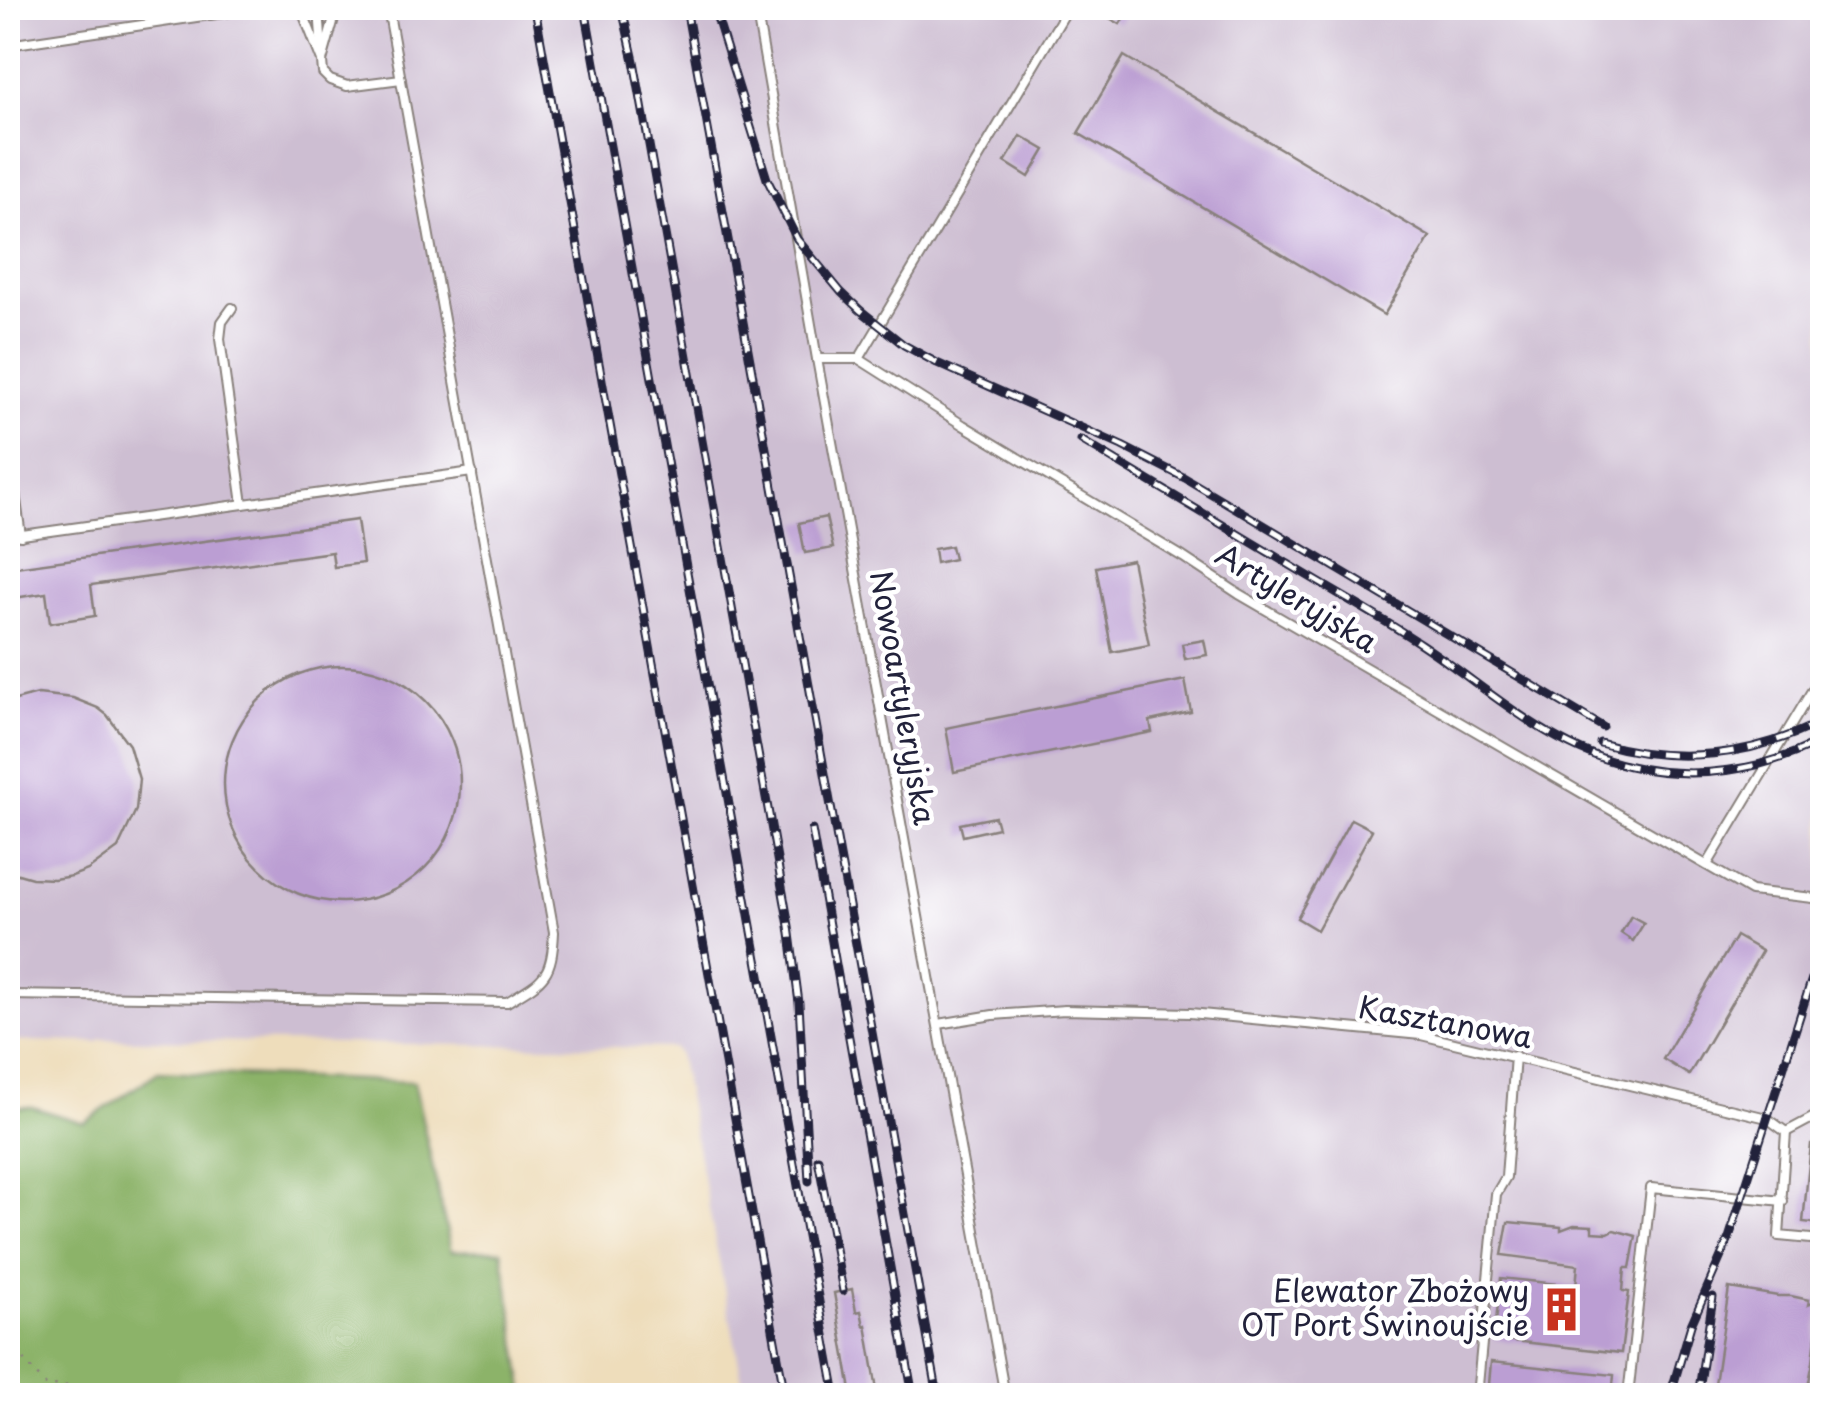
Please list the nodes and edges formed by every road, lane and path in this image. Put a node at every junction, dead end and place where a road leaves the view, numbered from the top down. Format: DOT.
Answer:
graph roads {
  1 [pos="257,8"];
  2 [pos="301,8"];
  3 [pos="319,8"];
  4 [pos="338,8"];
  5 [pos="388,8"];
  6 [pos="756,8"];
  7 [pos="1068,8"];
  8 [pos="8,45"];
  9 [pos="322,61"];
  10 [pos="401,79"];
  11 [pos="232,308"];
  12 [pos="817,359"];
  13 [pos="859,359"];
  14 [pos="8,442"];
  15 [pos="472,472"];
  16 [pos="243,504"];
  17 [pos="21,536"];
  18 [pos="8,538"];
  19 [pos="1822,674"];
  20 [pos="1707,865"];
  21 [pos="1822,899"];
  22 [pos="8,995"];
  23 [pos="939,1024"];
  24 [pos="1515,1056"];
  25 [pos="1822,1106"];
  26 [pos="1786,1132"];
  27 [pos="1783,1200"];
  28 [pos="1822,1240"];
  29 [pos="8,1310"];
  30 [pos="1822,1359"];
  31 [pos="292,1395"];
  32 [pos="1005,1396"];
  33 [pos="1476,1396"];
  34 [pos="1628,1396"];
  35 [pos="1817,1396"];
  1 -- 8 [label="lane"];
  2 -- 9 [label="lane"];
  3 -- 9 [label="lane"];
  4 -- 9 [label="lane"];
  5 -- 10 [label="lane"];
  6 -- 12 [label="lane, Nowoartyleryjska"];
  7 -- 13 [label="lane"];
  9 -- 10 [label="lane"];
  10 -- 15 [label="lane"];
  11 -- 16 [label="lane"];
  12 -- 13 [label="lane"];
  12 -- 23 [label="lane, Nowoartyleryjska"];
  13 -- 20 [label="lane, Artyleryjska"];
  14 -- 17 [label="lane"];
  15 -- 16 [label="lane"];
  15 -- 22 [label="lane"];
  16 -- 17 [label="lane"];
  17 -- 18 [label="lane"];
  19 -- 20 [label="lane"];
  20 -- 21 [label="lane, Artyleryjska"];
  23 -- 24 [label="lane, Kasztanowa"];
  23 -- 32 [label="lane, Nowoartyleryjska"];
  24 -- 26 [label="lane, Kasztanowa"];
  24 -- 33 [label="lane"];
  25 -- 26 [label="lane"];
  26 -- 27 [label="lane"];
  27 -- 28 [label="lane"];
  27 -- 34 [label="lane"];
  29 -- 31 [label="path"];
  30 -- 35 [label="lane"];
}
